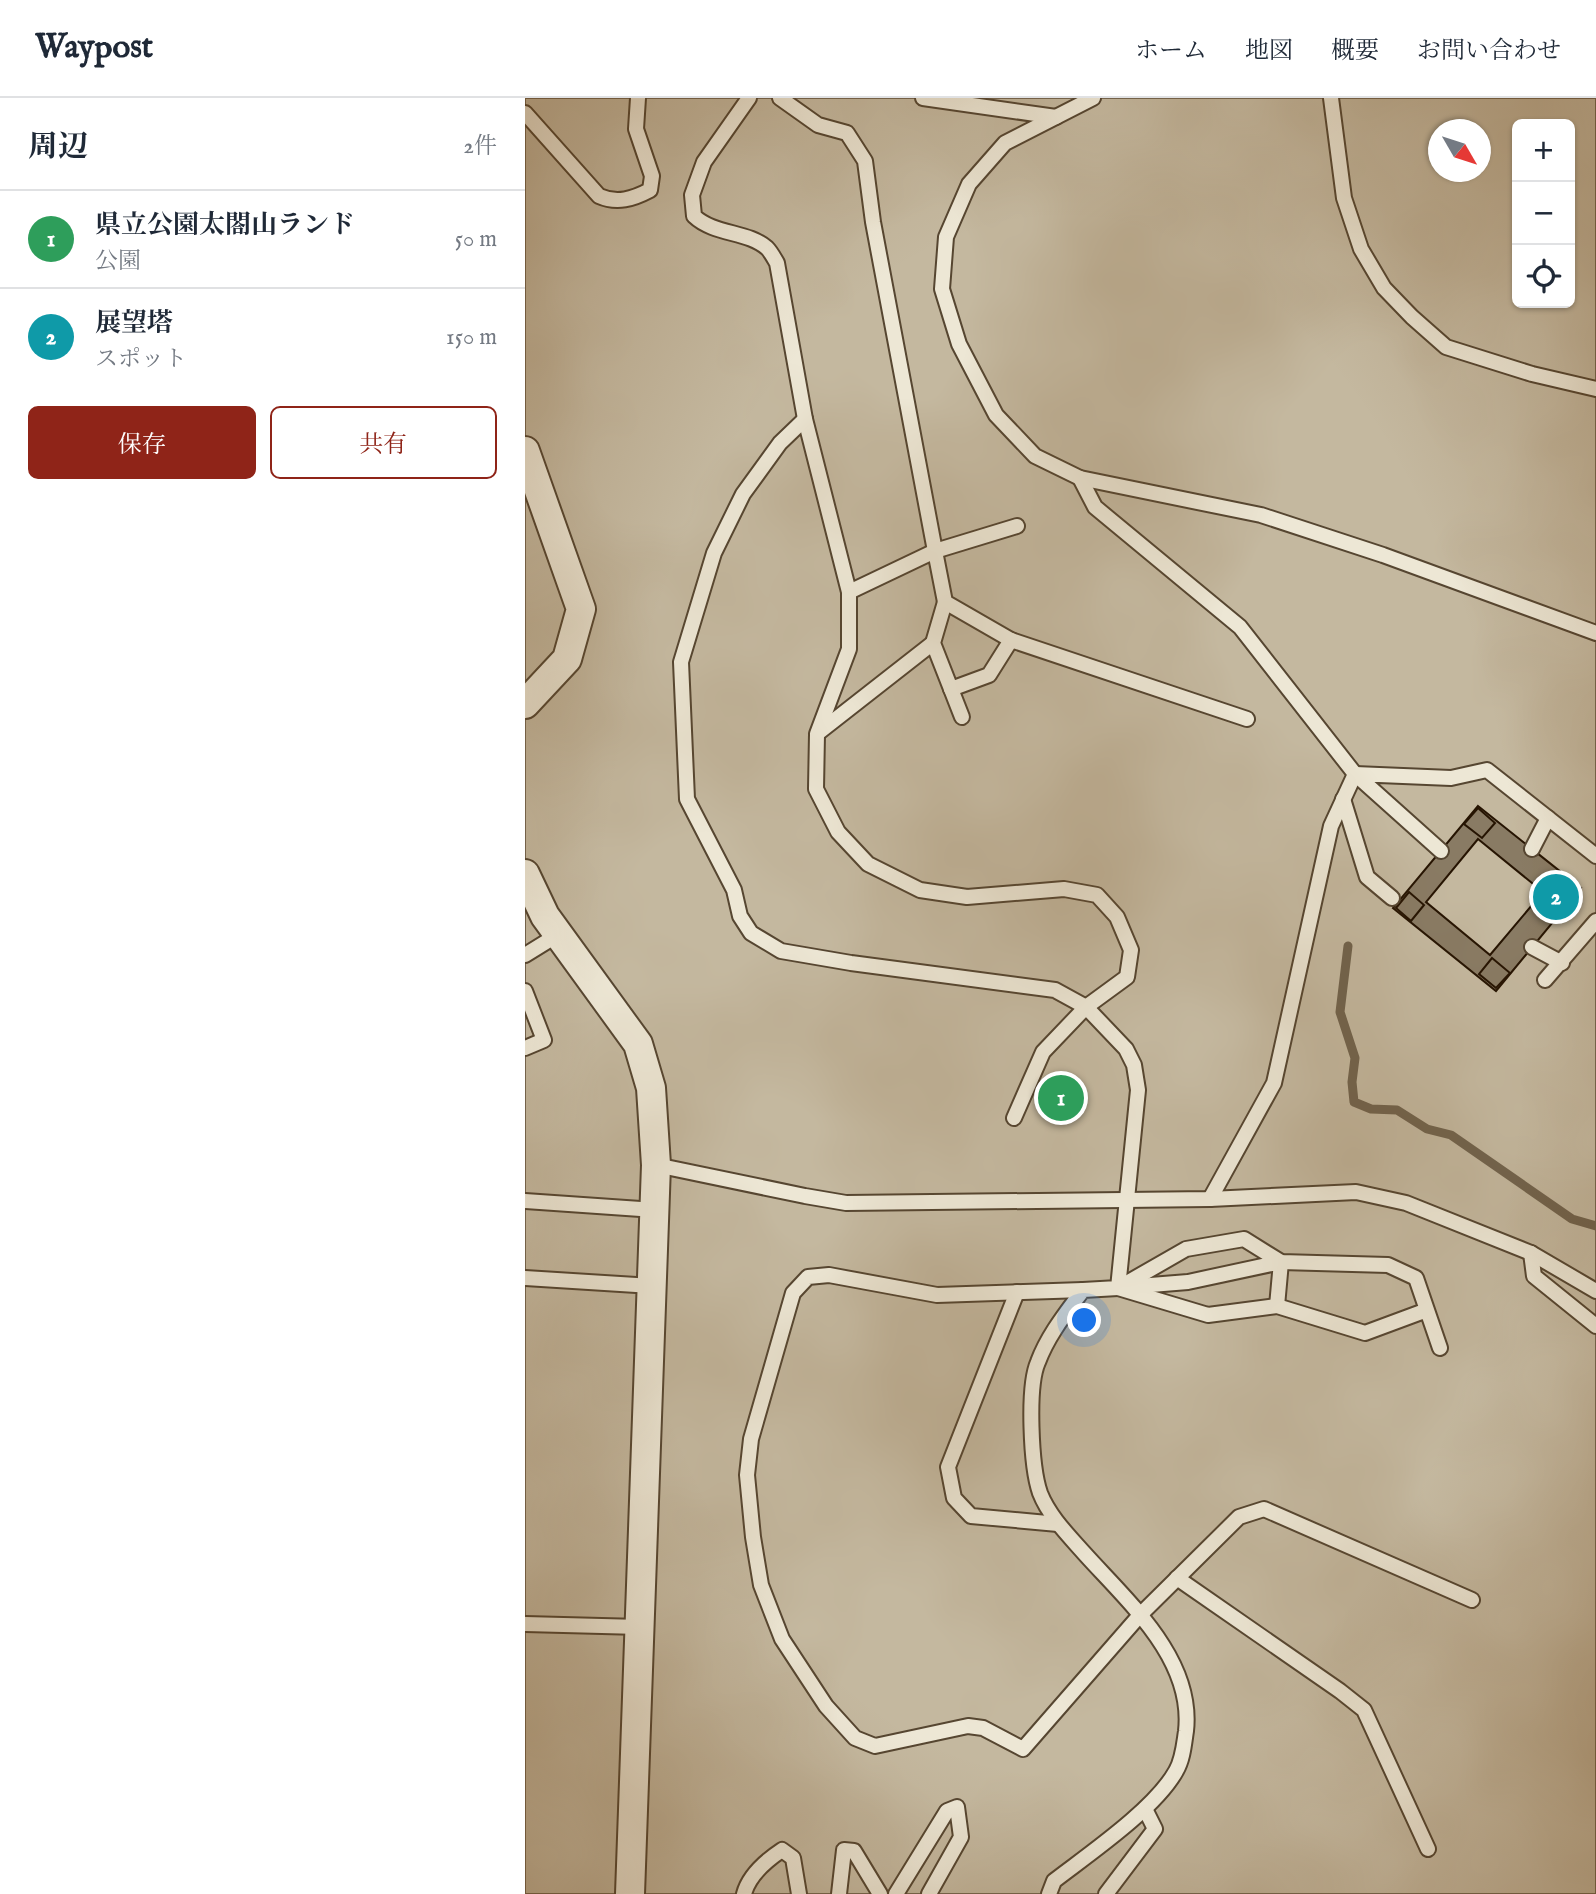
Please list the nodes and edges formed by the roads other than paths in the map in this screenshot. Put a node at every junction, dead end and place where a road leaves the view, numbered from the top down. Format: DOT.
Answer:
graph roads {
  1 [pos="638,98"];
  2 [pos="749,98"];
  3 [pos="780,98"];
  4 [pos="923,98"];
  5 [pos="1093,98"];
  6 [pos="1331,98"];
  7 [pos="525,113"];
  8 [pos="1056,117"];
  9 [pos="1596,389"];
  10 [pos="806,419"];
  11 [pos="525,452"];
  12 [pos="1080,478"];
  13 [pos="1017,526"];
  14 [pos="936,551"];
  15 [pos="849,592"];
  16 [pos="945,603"];
  17 [pos="1596,633"];
  18 [pos="1011,640"];
  19 [pos="933,643"];
  20 [pos="951,690"];
  21 [pos="525,704"];
  22 [pos="962,717"];
  23 [pos="1247,719"];
  24 [pos="817,734"];
  25 [pos="1355,774"];
  26 [pos="1343,799"];
  27 [pos="1548,818"];
  28 [pos="1532,849"];
  29 [pos="1441,851"];
  30 [pos="1596,856"];
  31 [pos="525,874"];
  32 [pos="1392,898"];
  33 [pos="1596,921"];
  34 [pos="559,934"];
  35 [pos="1532,947"];
  36 [pos="525,955"];
  37 [pos="1562,963"];
  38 [pos="1545,980"];
  39 [pos="525,991"];
  40 [pos="1086,1007"];
  41 [pos="525,1048"];
  42 [pos="1014,1118"];
  43 [pos="656,1166"];
  44 [pos="1127,1199"];
  45 [pos="1210,1199"];
  46 [pos="525,1201"];
  47 [pos="655,1210"];
  48 [pos="1531,1253"];
  49 [pos="1281,1262"];
  50 [pos="525,1278"];
  51 [pos="652,1286"];
  52 [pos="1118,1288"];
  53 [pos="1083,1290"];
  54 [pos="1596,1291"];
  55 [pos="1017,1292"];
  56 [pos="1277,1306"];
  57 [pos="1427,1310"];
  58 [pos="1596,1326"];
  59 [pos="1440,1348"];
  60 [pos="1058,1524"];
  61 [pos="1177,1578"];
  62 [pos="1472,1600"];
  63 [pos="1140,1615"];
  64 [pos="525,1624"];
  65 [pos="640,1628"];
  66 [pos="1145,1809"];
  67 [pos="1428,1849"];
  68 [pos="630,1894"];
  69 [pos="744,1894"];
  70 [pos="799,1894"];
  71 [pos="839,1894"];
  72 [pos="880,1894"];
  73 [pos="897,1894"];
  74 [pos="929,1894"];
  75 [pos="1049,1894"];
  76 [pos="1106,1894"];
  1 -- 7 [label="lane"];
  2 -- 10 [label="lane"];
  3 -- 14 [label="lane"];
  4 -- 8 [label="lane"];
  5 -- 8 [label="lane"];
  6 -- 9 [label="lane"];
  8 -- 12 [label="lane"];
  10 -- 15 [label="lane"];
  10 -- 40 [label="lane"];
  11 -- 21 [label="street"];
  12 -- 17 [label="lane"];
  12 -- 25 [label="lane"];
  13 -- 14 [label="lane"];
  14 -- 15 [label="lane"];
  14 -- 16 [label="lane"];
  15 -- 24 [label="lane"];
  16 -- 18 [label="lane"];
  16 -- 19 [label="lane"];
  18 -- 20 [label="lane"];
  18 -- 23 [label="lane"];
  19 -- 20 [label="lane"];
  19 -- 24 [label="lane"];
  20 -- 22 [label="lane"];
  24 -- 40 [label="lane"];
  25 -- 26 [label="lane"];
  25 -- 27 [label="lane"];
  25 -- 29 [label="lane"];
  26 -- 32 [label="lane"];
  26 -- 45 [label="lane"];
  27 -- 28 [label="lane"];
  27 -- 30 [label="lane"];
  31 -- 34 [label="street"];
  33 -- 37 [label="lane"];
  34 -- 36 [label="lane"];
  34 -- 43 [label="street"];
  35 -- 37 [label="lane"];
  37 -- 38 [label="lane"];
  39 -- 41 [label="lane"];
  40 -- 42 [label="lane"];
  40 -- 44 [label="lane"];
  43 -- 44 [label="lane"];
  43 -- 47 [label="street"];
  44 -- 45 [label="lane"];
  44 -- 52 [label="lane"];
  45 -- 48 [label="lane"];
  46 -- 47 [label="lane"];
  47 -- 51 [label="street"];
  48 -- 54 [label="lane"];
  48 -- 58 [label="lane"];
  49 -- 52 [label="lane"];
  49 -- 52 [label="lane"];
  49 -- 56 [label="lane"];
  49 -- 57 [label="lane"];
  50 -- 51 [label="lane"];
  51 -- 65 [label="street"];
  52 -- 53 [label="lane"];
  52 -- 56 [label="lane"];
  53 -- 55 [label="lane"];
  53 -- 60 [label="lane"];
  55 -- 60 [label="lane"];
  55 -- 63 [label="lane"];
  56 -- 57 [label="lane"];
  57 -- 59 [label="lane"];
  60 -- 63 [label="lane"];
  61 -- 62 [label="lane"];
  61 -- 63 [label="lane"];
  61 -- 67 [label="lane"];
  63 -- 66 [label="lane"];
  64 -- 65 [label="lane"];
  65 -- 68 [label="street"];
  66 -- 75 [label="lane"];
  66 -- 76 [label="lane"];
  69 -- 70 [label="lane"];
  71 -- 72 [label="lane"];
  73 -- 74 [label="lane"];
}
